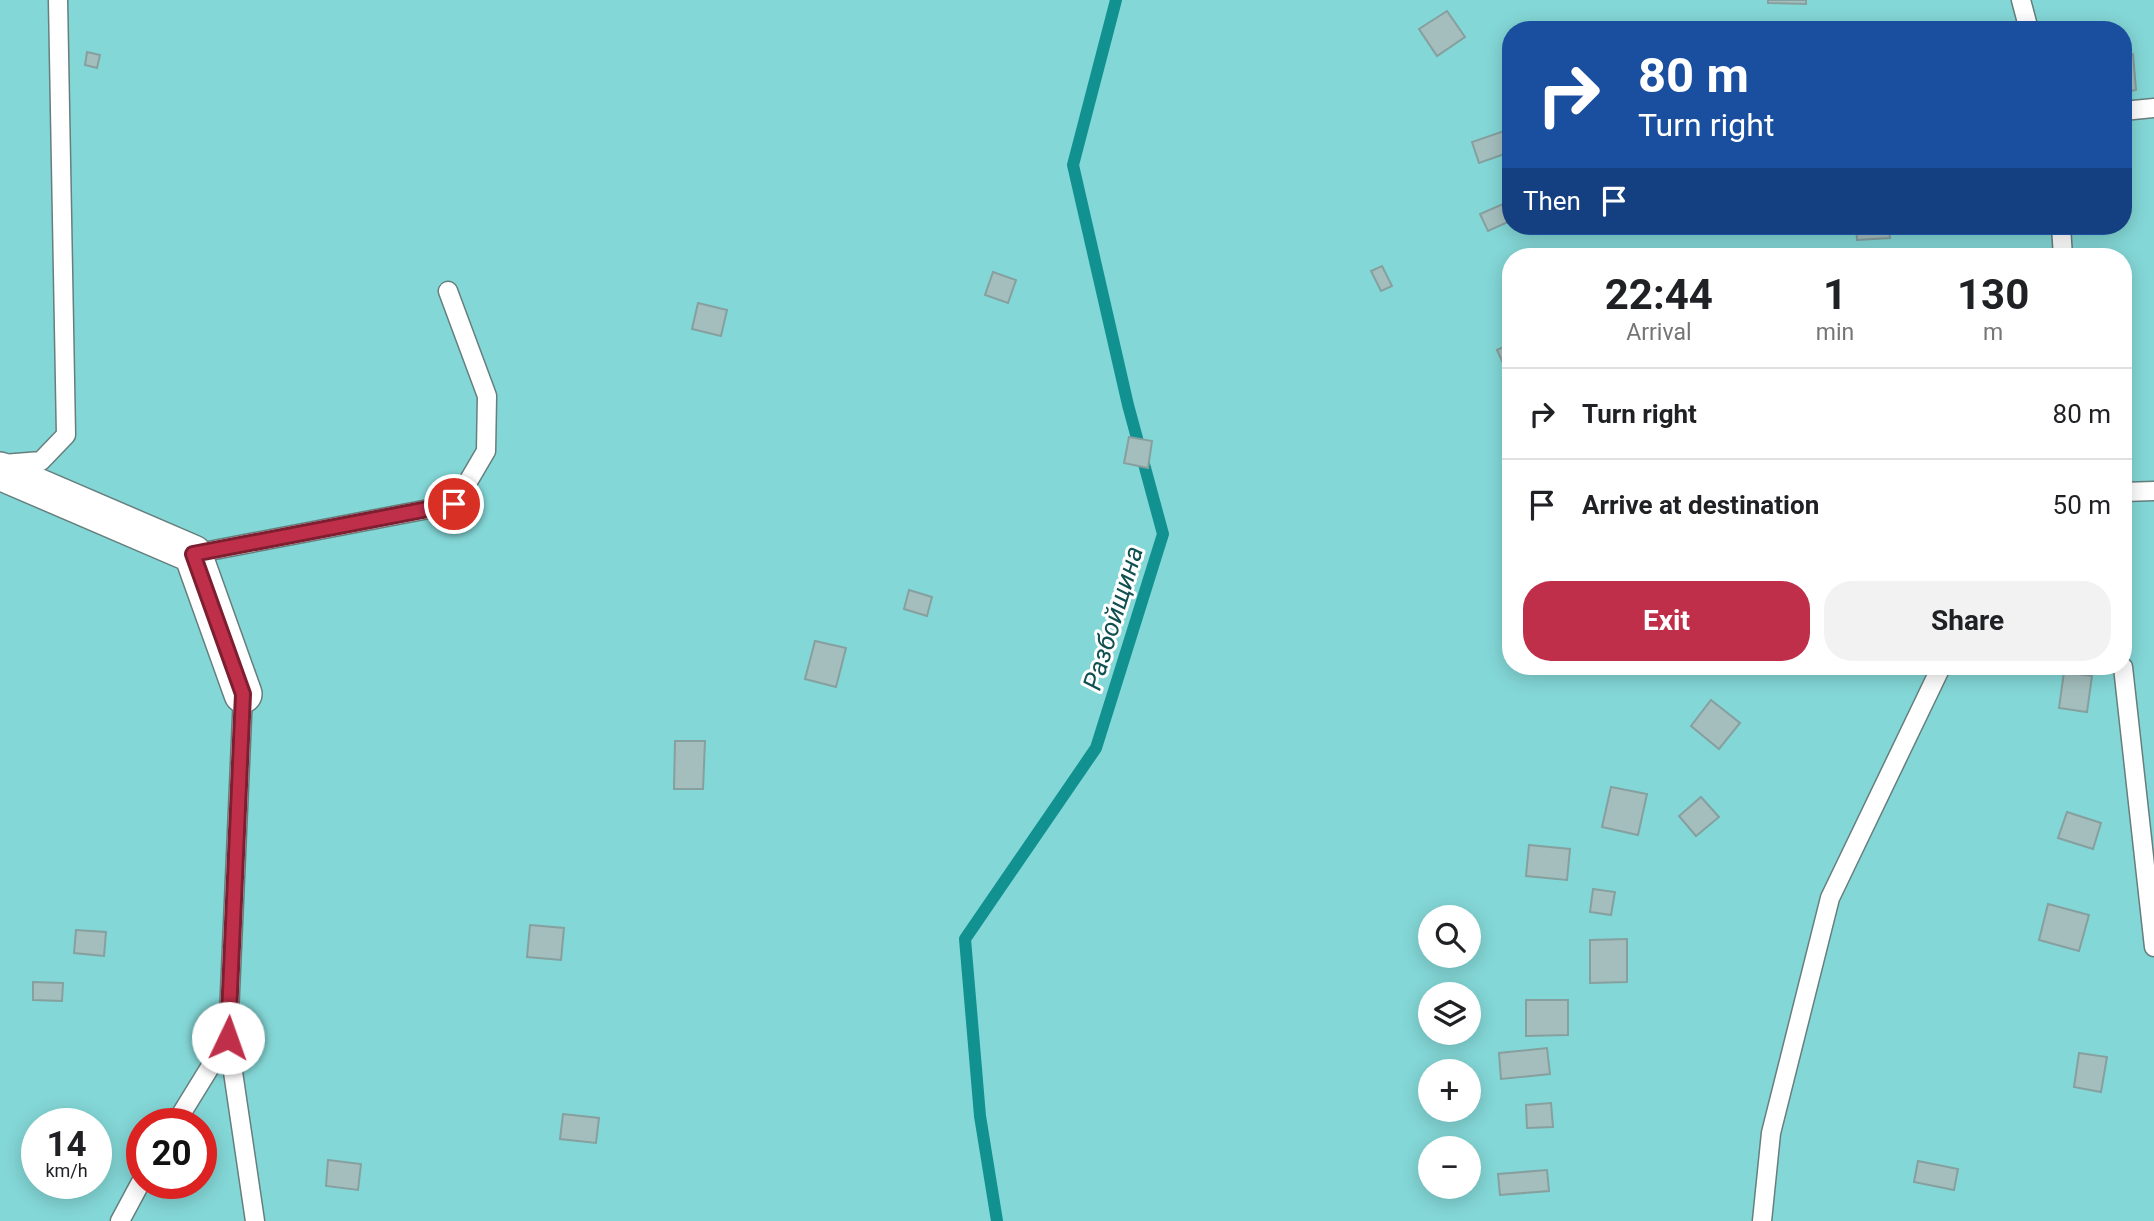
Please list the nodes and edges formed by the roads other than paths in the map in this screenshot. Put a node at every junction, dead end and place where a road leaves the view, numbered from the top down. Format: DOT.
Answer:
graph roads {
  1 [pos="58,0"];
  2 [pos="2021,0"];
  3 [pos="2027,21"];
  4 [pos="2154,108"];
  5 [pos="2132,110"];
  6 [pos="448,291"];
  7 [pos="0,464"];
  8 [pos="0,471"];
  9 [pos="2154,491"];
  10 [pos="2132,492"];
  11 [pos="193,554"];
  12 [pos="1937,675"];
  13 [pos="2124,675"];
  14 [pos="243,694"];
  15 [pos="2154,947"];
  16 [pos="228,1038"];
  17 [pos="185,1108"];
  18 [pos="132,1199"];
  19 [pos="120,1221"];
  20 [pos="255,1221"];
  21 [pos="1762,1221"];
  1 -- 7 [label="lane"];
  2 -- 3 [label="lane"];
  4 -- 5 [label="lane"];
  6 -- 11 [label="lane"];
  8 -- 11 [label="street"];
  9 -- 10 [label="lane"];
  11 -- 14 [label="street"];
  12 -- 21 [label="lane"];
  13 -- 15 [label="lane"];
  14 -- 16 [label="lane"];
  16 -- 17 [label="lane"];
  16 -- 20 [label="lane"];
  18 -- 19 [label="lane"];
}
